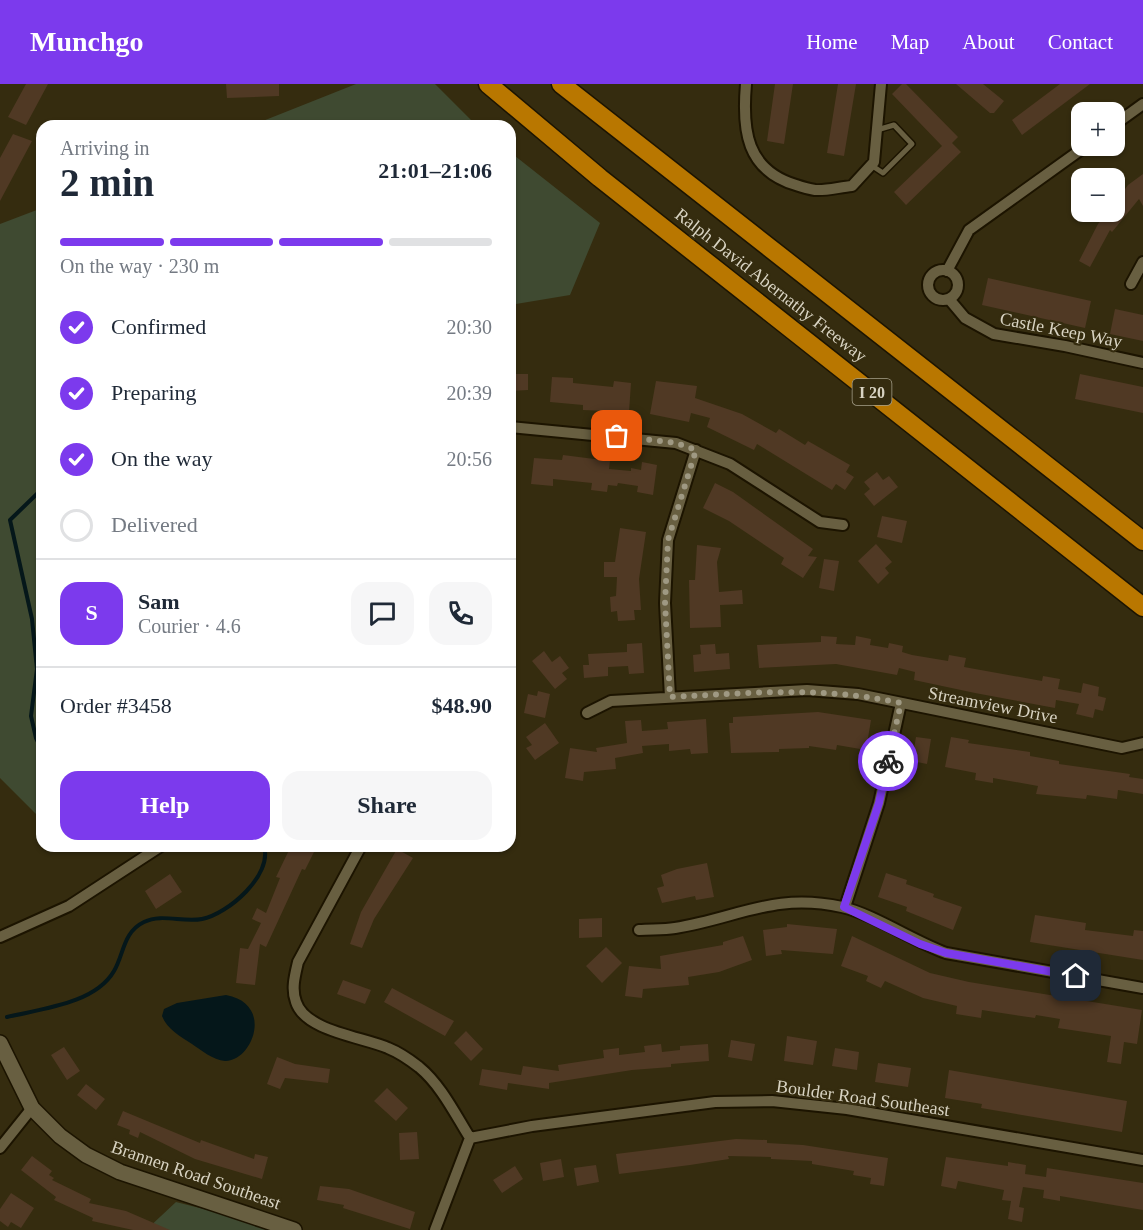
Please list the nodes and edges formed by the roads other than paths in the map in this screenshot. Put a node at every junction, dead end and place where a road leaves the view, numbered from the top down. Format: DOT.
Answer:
graph roads {
  1 [pos="488,84"];
  2 [pos="561,84"];
  3 [pos="746,84"];
  4 [pos="881,84"];
  5 [pos="1143,104"];
  6 [pos="1125,117"];
  7 [pos="877,129"];
  8 [pos="1072,156"];
  9 [pos="871,165"];
  10 [pos="1143,262"];
  11 [pos="947,271"];
  12 [pos="1131,284"];
  13 [pos="949,299"];
  14 [pos="1143,363"];
  15 [pos="516,428"];
  16 [pos="696,450"];
  17 [pos="843,525"];
  18 [pos="1143,541"];
  19 [pos="1143,607"];
  20 [pos="670,697"];
  21 [pos="901,703"];
  22 [pos="587,713"];
  23 [pos="1143,742"];
  24 [pos="152,852"];
  25 [pos="358,852"];
  26 [pos="844,907"];
  27 [pos="639,930"];
  28 [pos="0,937"];
  29 [pos="1143,988"];
  30 [pos="0,1043"];
  31 [pos="32,1108"];
  32 [pos="470,1138"];
  33 [pos="0,1148"];
  34 [pos="1143,1158"];
  35 [pos="294,1230"];
  36 [pos="435,1230"];
  1 -- 19 [label="highway, Ralph David Abernathy Freeway / I 20"];
  2 -- 18 [label="highway, Ralph David Abernathy Freeway"];
  3 -- 9 [label="street"];
  4 -- 7 [label="street"];
  5 -- 6 [label="street"];
  7 -- 9 [label="street"];
  7 -- 9 [label="lane"];
  8 -- 11 [label="street, Castle Keep Way"];
  10 -- 12 [label="street"];
  11 -- 13 [label="street"];
  11 -- 13 [label="street, Castle Keep Way"];
  13 -- 14 [label="street, Castle Keep Way"];
  15 -- 16 [label="street"];
  16 -- 17 [label="street"];
  16 -- 20 [label="street"];
  20 -- 21 [label="street, Streamview Drive"];
  20 -- 22 [label="street, Streamview Drive"];
  21 -- 23 [label="street, Streamview Drive"];
  21 -- 26 [label="street"];
  24 -- 28 [label="street"];
  25 -- 32 [label="street"];
  26 -- 27 [label="street"];
  26 -- 29 [label="street"];
  30 -- 31 [label="street, Brannen Road Southeast"];
  31 -- 33 [label="street"];
  31 -- 35 [label="street, Brannen Road Southeast"];
  32 -- 34 [label="street, Boulder Road Southeast"];
  32 -- 36 [label="street"];
}
